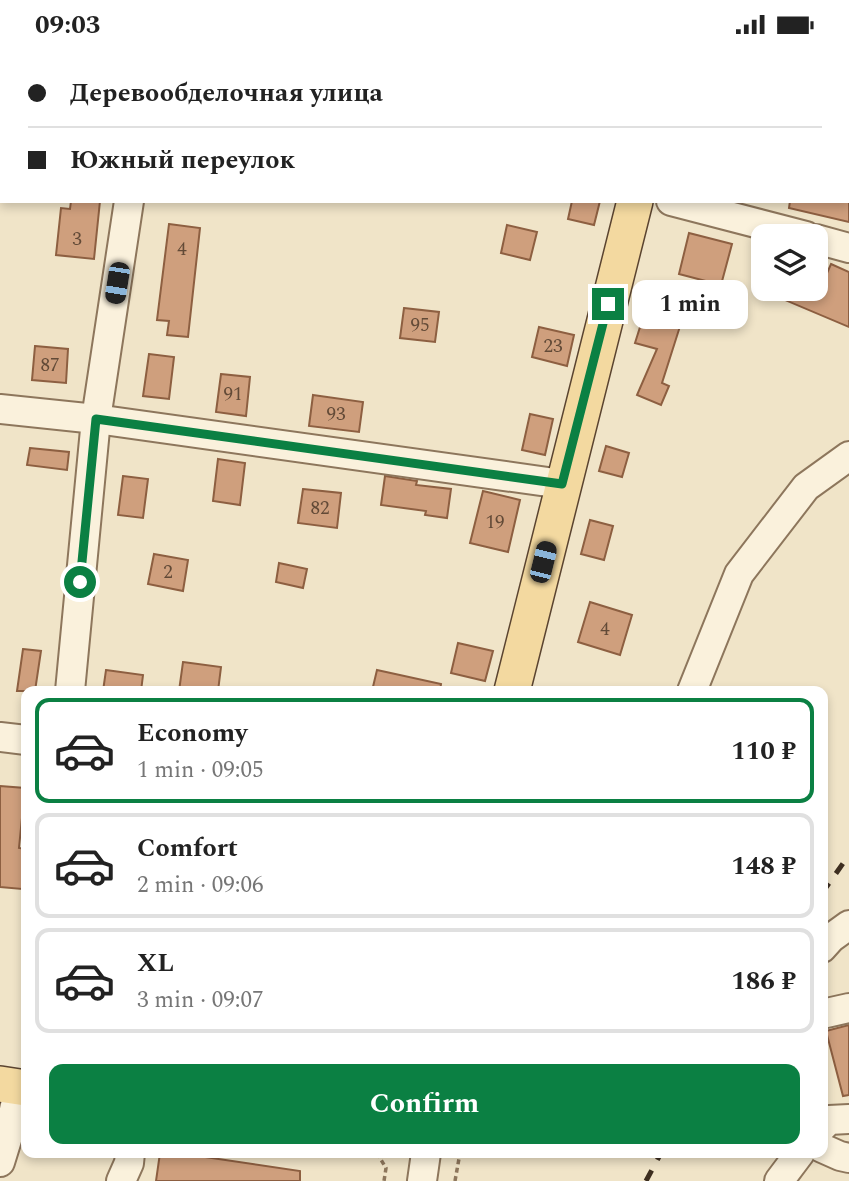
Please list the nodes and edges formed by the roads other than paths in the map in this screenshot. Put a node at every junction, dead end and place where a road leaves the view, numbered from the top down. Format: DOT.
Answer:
graph roads {
  1 [pos="129,203"];
  2 [pos="634,203"];
  3 [pos="679,203"];
  4 [pos="760,224"];
  5 [pos="828,242"];
  6 [pos="849,248"];
  7 [pos="0,409"];
  8 [pos="96,419"];
  9 [pos="849,456"];
  10 [pos="562,484"];
  11 [pos="70,686"];
  12 [pos="513,686"];
  13 [pos="694,686"];
  14 [pos="0,737"];
  15 [pos="21,739"];
  16 [pos="849,925"];
  17 [pos="828,941"];
  18 [pos="849,1008"];
  19 [pos="828,1013"];
  20 [pos="15,1086"];
  21 [pos="849,1119"];
  22 [pos="828,1120"];
  23 [pos="828,1151"];
  24 [pos="130,1158"];
  25 [pos="425,1158"];
  26 [pos="796,1158"];
  27 [pos="849,1158"];
  28 [pos="0,1162"];
  29 [pos="121,1181"];
  30 [pos="422,1181"];
  31 [pos="779,1181"];
  1 -- 8 [label="street"];
  2 -- 10 [label="main road"];
  3 -- 4 [label="street"];
  5 -- 6 [label="street"];
  7 -- 8 [label="street"];
  8 -- 10 [label="street"];
  8 -- 11 [label="street"];
  9 -- 13 [label="street"];
  10 -- 12 [label="main road"];
  14 -- 15 [label="street"];
  16 -- 17 [label="street"];
  18 -- 19 [label="street"];
  20 -- 28 [label="street"];
  21 -- 22 [label="street"];
  23 -- 27 [label="street"];
  24 -- 29 [label="street"];
  25 -- 30 [label="street"];
  26 -- 31 [label="street"];
}
